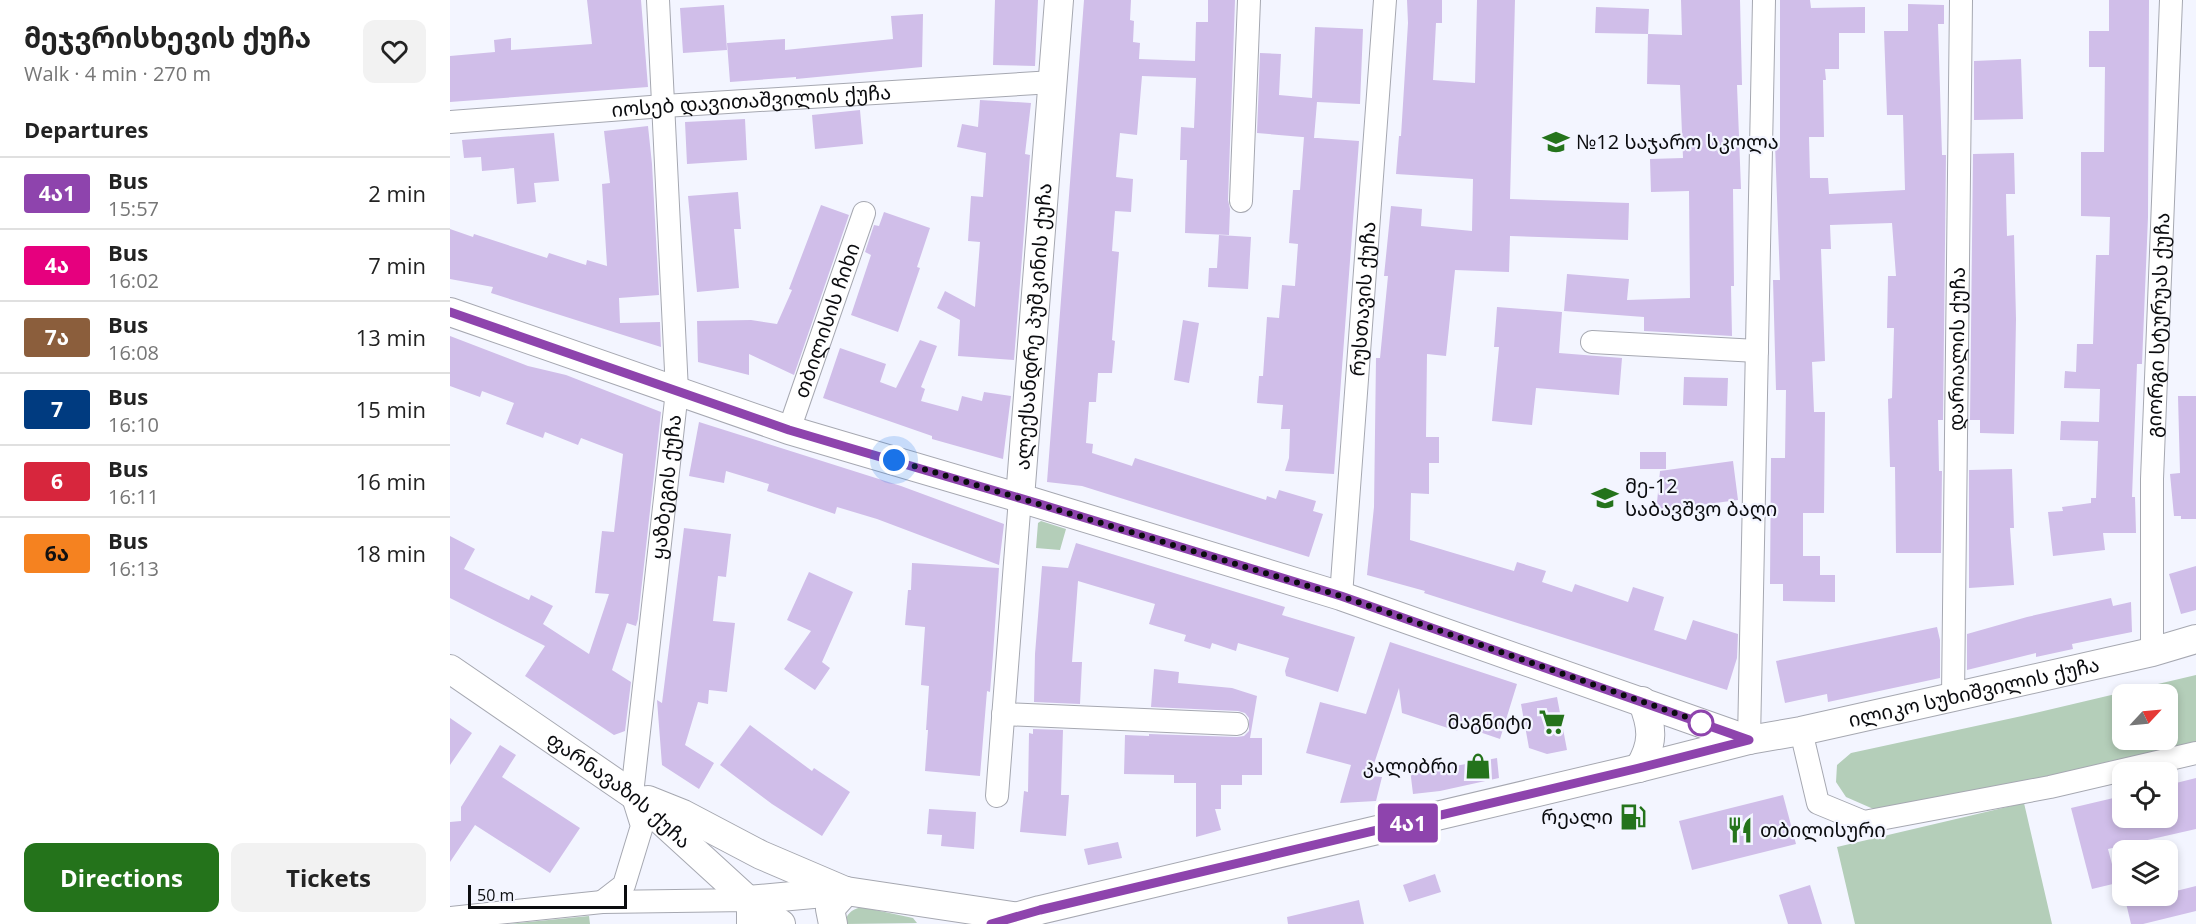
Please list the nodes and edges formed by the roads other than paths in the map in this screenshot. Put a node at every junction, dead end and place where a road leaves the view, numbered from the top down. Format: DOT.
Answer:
graph roads {
  1 [pos="658,0"];
  2 [pos="1059,0"];
  3 [pos="1249,0"];
  4 [pos="1385,0"];
  5 [pos="1764,0"];
  6 [pos="1960,0"];
  7 [pos="2171,0"];
  8 [pos="1053,82"];
  9 [pos="664,106"];
  10 [pos="450,122"];
  11 [pos="1241,201"];
  12 [pos="864,213"];
  13 [pos="450,312"];
  14 [pos="1592,342"];
  15 [pos="1757,351"];
  16 [pos="677,391"];
  17 [pos="789,430"];
  18 [pos="1020,498"];
  19 [pos="1341,596"];
  20 [pos="2196,639"];
  21 [pos="2152,652"];
  22 [pos="450,669"];
  23 [pos="1953,697"];
  24 [pos="1642,701"];
  25 [pos="1003,714"];
  26 [pos="1237,724"];
  27 [pos="1801,731"];
  28 [pos="1749,740"];
  29 [pos="2196,753"];
  30 [pos="1639,768"];
  31 [pos="632,794"];
  32 [pos="997,796"];
  33 [pos="846,891"];
  34 [pos="905,900"];
  35 [pos="602,902"];
  36 [pos="748,912"];
  37 [pos="1019,916"];
  38 [pos="450,918"];
  39 [pos="781,924"];
  40 [pos="832,924"];
  41 [pos="922,924"];
  42 [pos="991,924"];
  1 -- 9 [label="street, ყაზბეგის ქუჩა"];
  2 -- 8 [label="main road, ალექსანდრე პუშკინის ქუჩა"];
  3 -- 11 [label="street"];
  4 -- 19 [label="street, რუსთავის ქუჩა"];
  5 -- 15 [label="street"];
  6 -- 23 [label="street, დარიალის ქუჩა"];
  7 -- 21 [label="street, გიორგი სტურუას ქუჩა"];
  8 -- 9 [label="street, იოსებ დავითაშვილის ქუჩა"];
  8 -- 18 [label="main road, ალექსანდრე პუშკინის ქუჩა"];
  9 -- 10 [label="street, იოსებ დავითაშვილის ქუჩა"];
  9 -- 16 [label="street, ყაზბეგის ქუჩა"];
  12 -- 17 [label="street, თბილისის ჩიხი"];
  13 -- 16 [label="main road"];
  14 -- 15 [label="street"];
  15 -- 28 [label="street"];
  16 -- 17 [label="main road"];
  16 -- 31 [label="street, ყაზბეგის ქუჩა"];
  17 -- 18 [label="main road"];
  18 -- 19 [label="main road"];
  18 -- 25 [label="street, ალექსანდრე პუშკინის ქუჩა"];
  19 -- 24 [label="main road"];
  20 -- 21 [label="main road, ილიკო სუხიშვილის ქუჩა"];
  21 -- 23 [label="main road, ილიკო სუხიშვილის ქუჩა"];
  22 -- 31 [label="main road, ფარნავაზის ქუჩა"];
  23 -- 27 [label="main road, ილიკო სუხიშვილის ქუჩა"];
  24 -- 28 [label="main road"];
  24 -- 30 [label="main road"];
  25 -- 26 [label="street"];
  25 -- 32 [label="street, ალექსანდრე პუშკინის ქუჩა"];
  27 -- 28 [label="main road, ილიკო სუხიშვილის ქუჩა"];
  27 -- 29 [label="street"];
  28 -- 30 [label="main road, ილიკო სუხიშვილის ქუჩა"];
  30 -- 37 [label="main road, ილიკო სუხიშვილის ქუჩა"];
  31 -- 33 [label="main road"];
  31 -- 35 [label="street"];
  31 -- 36 [label="main road, ფარნავაზის ქუჩა"];
  33 -- 34 [label="main road"];
  33 -- 36 [label="main road"];
  33 -- 40 [label="main road"];
  34 -- 37 [label="main road"];
  34 -- 41 [label="main road"];
  35 -- 36 [label="street"];
  35 -- 38 [label="street"];
  36 -- 39 [label="main road, ფარნავაზის ქუჩა"];
  37 -- 42 [label="main road, ილიკო სუხიშვილის ქუჩა"];
}
